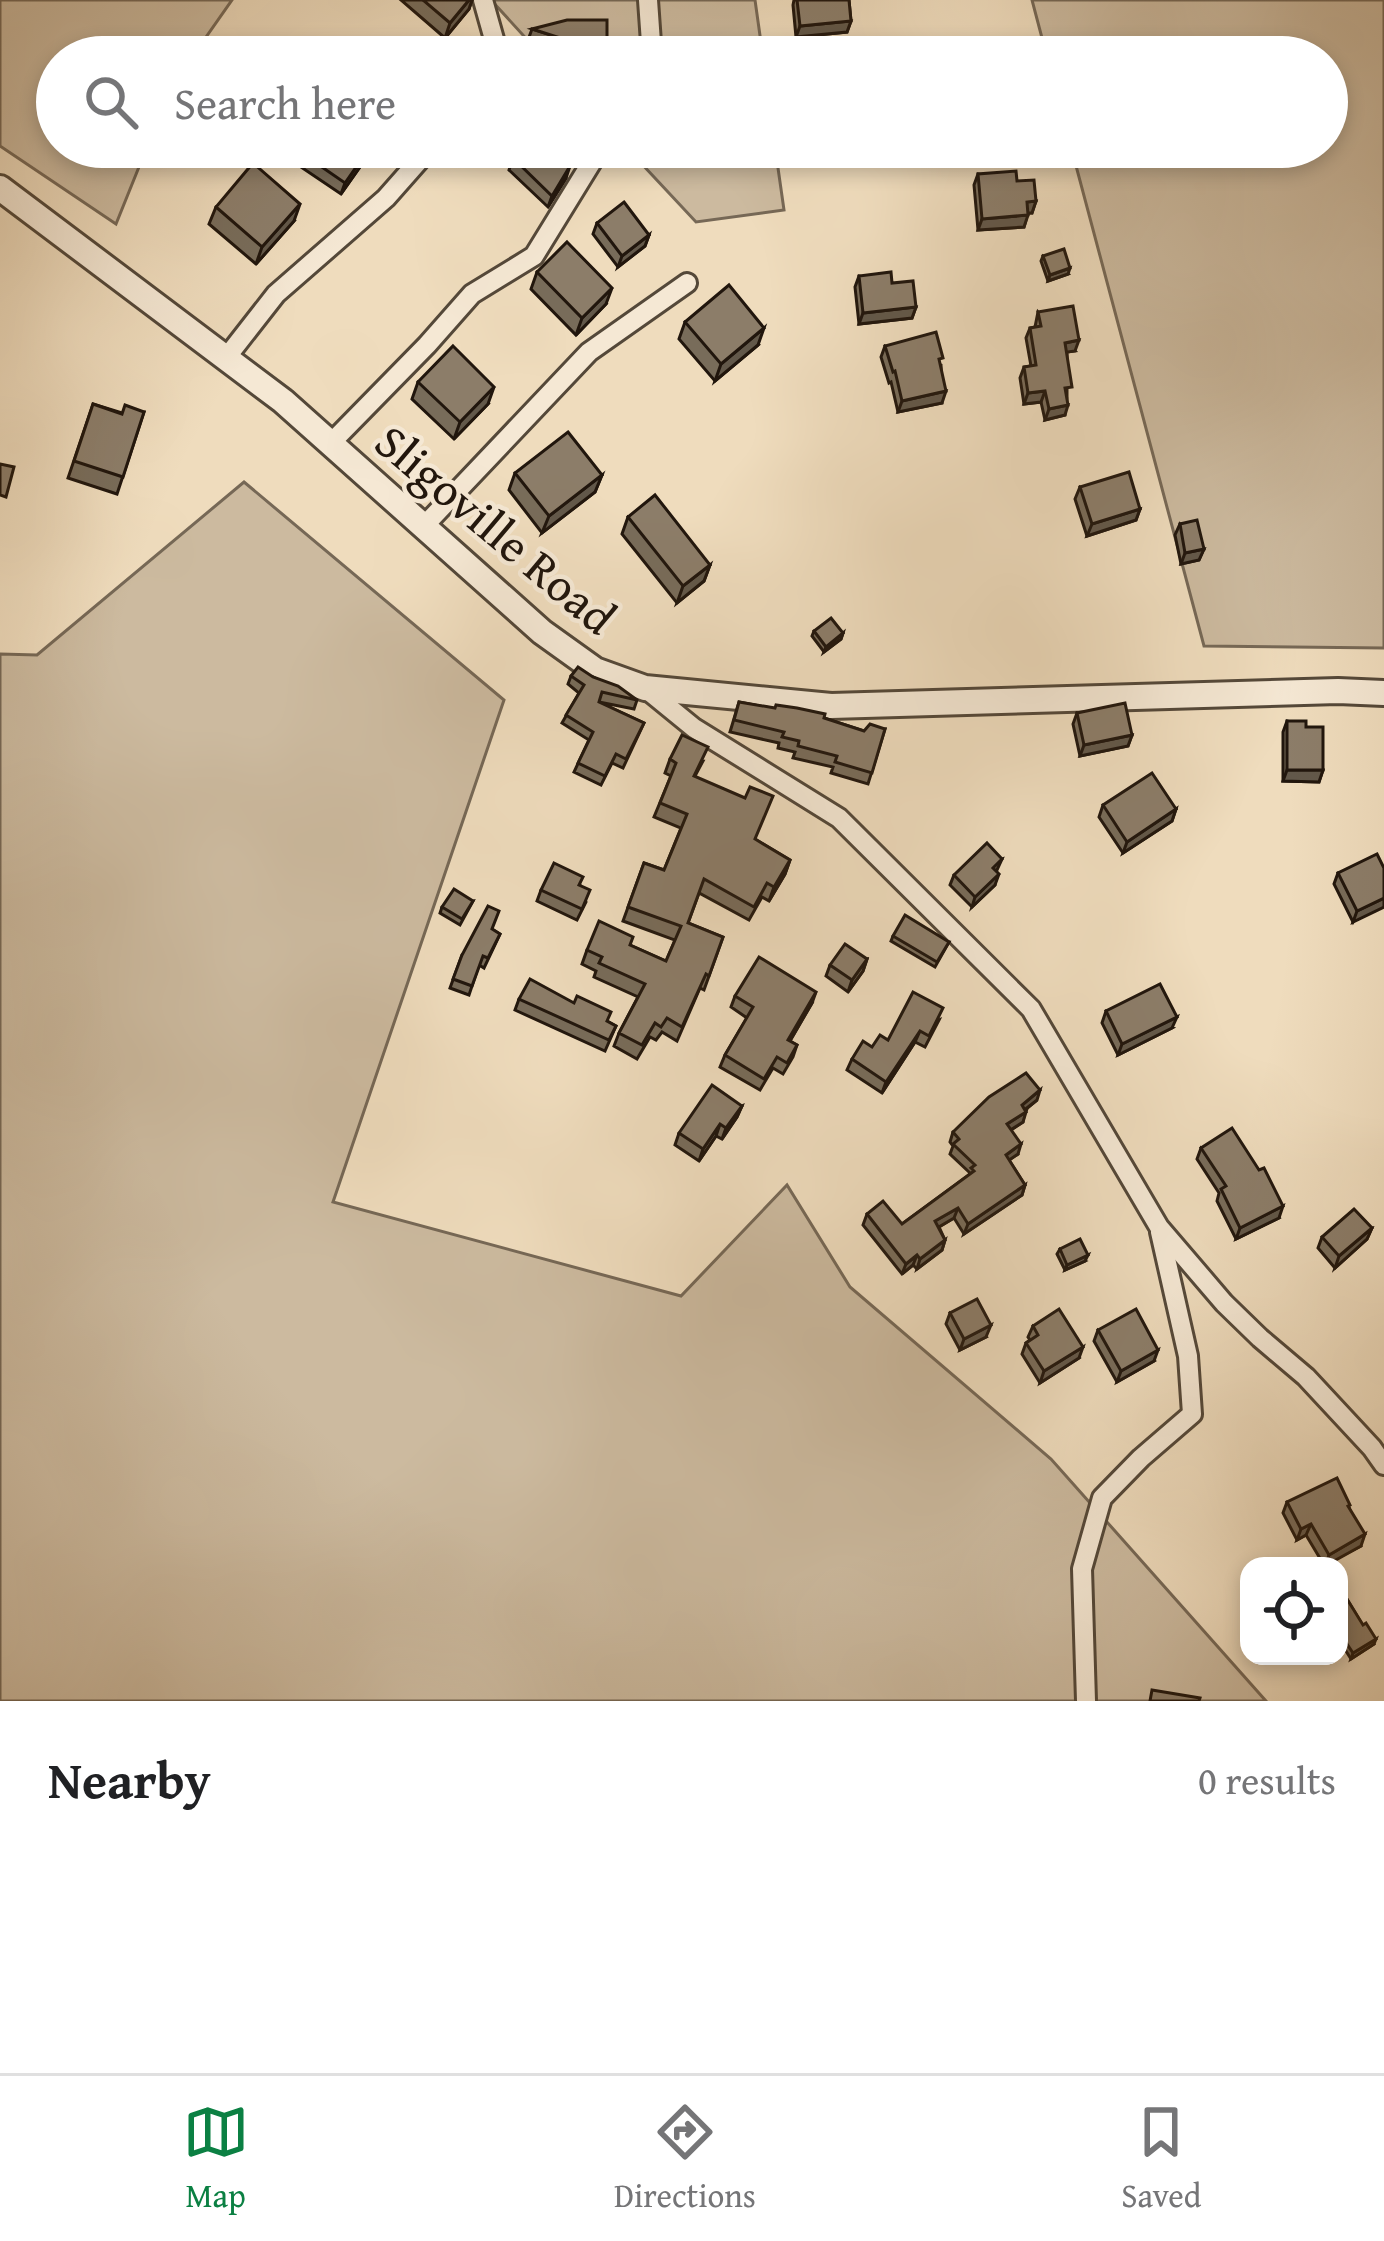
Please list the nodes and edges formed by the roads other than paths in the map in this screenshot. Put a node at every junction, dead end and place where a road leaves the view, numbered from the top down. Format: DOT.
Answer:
graph roads {
  1 [pos="483,0"];
  2 [pos="648,0"];
  3 [pos="493,36"];
  4 [pos="651,36"];
  5 [pos="412,168"];
  6 [pos="588,168"];
  7 [pos="0,188"];
  8 [pos="687,284"];
  9 [pos="226,358"];
  10 [pos="331,443"];
  11 [pos="424,526"];
  12 [pos="645,688"];
  13 [pos="1384,693"];
  14 [pos="1159,1228"];
  15 [pos="1384,1465"];
  16 [pos="1086,1701"];
  1 -- 3 [label="street"];
  2 -- 4 [label="street"];
  5 -- 9 [label="street"];
  6 -- 10 [label="street"];
  7 -- 9 [label="street, Sligoville Road"];
  8 -- 11 [label="street"];
  9 -- 10 [label="street, Sligoville Road"];
  10 -- 11 [label="street, Sligoville Road"];
  11 -- 12 [label="street, Sligoville Road"];
  12 -- 13 [label="street, Sligoville Road"];
  12 -- 14 [label="street"];
  14 -- 15 [label="street"];
  14 -- 16 [label="street"];
}
